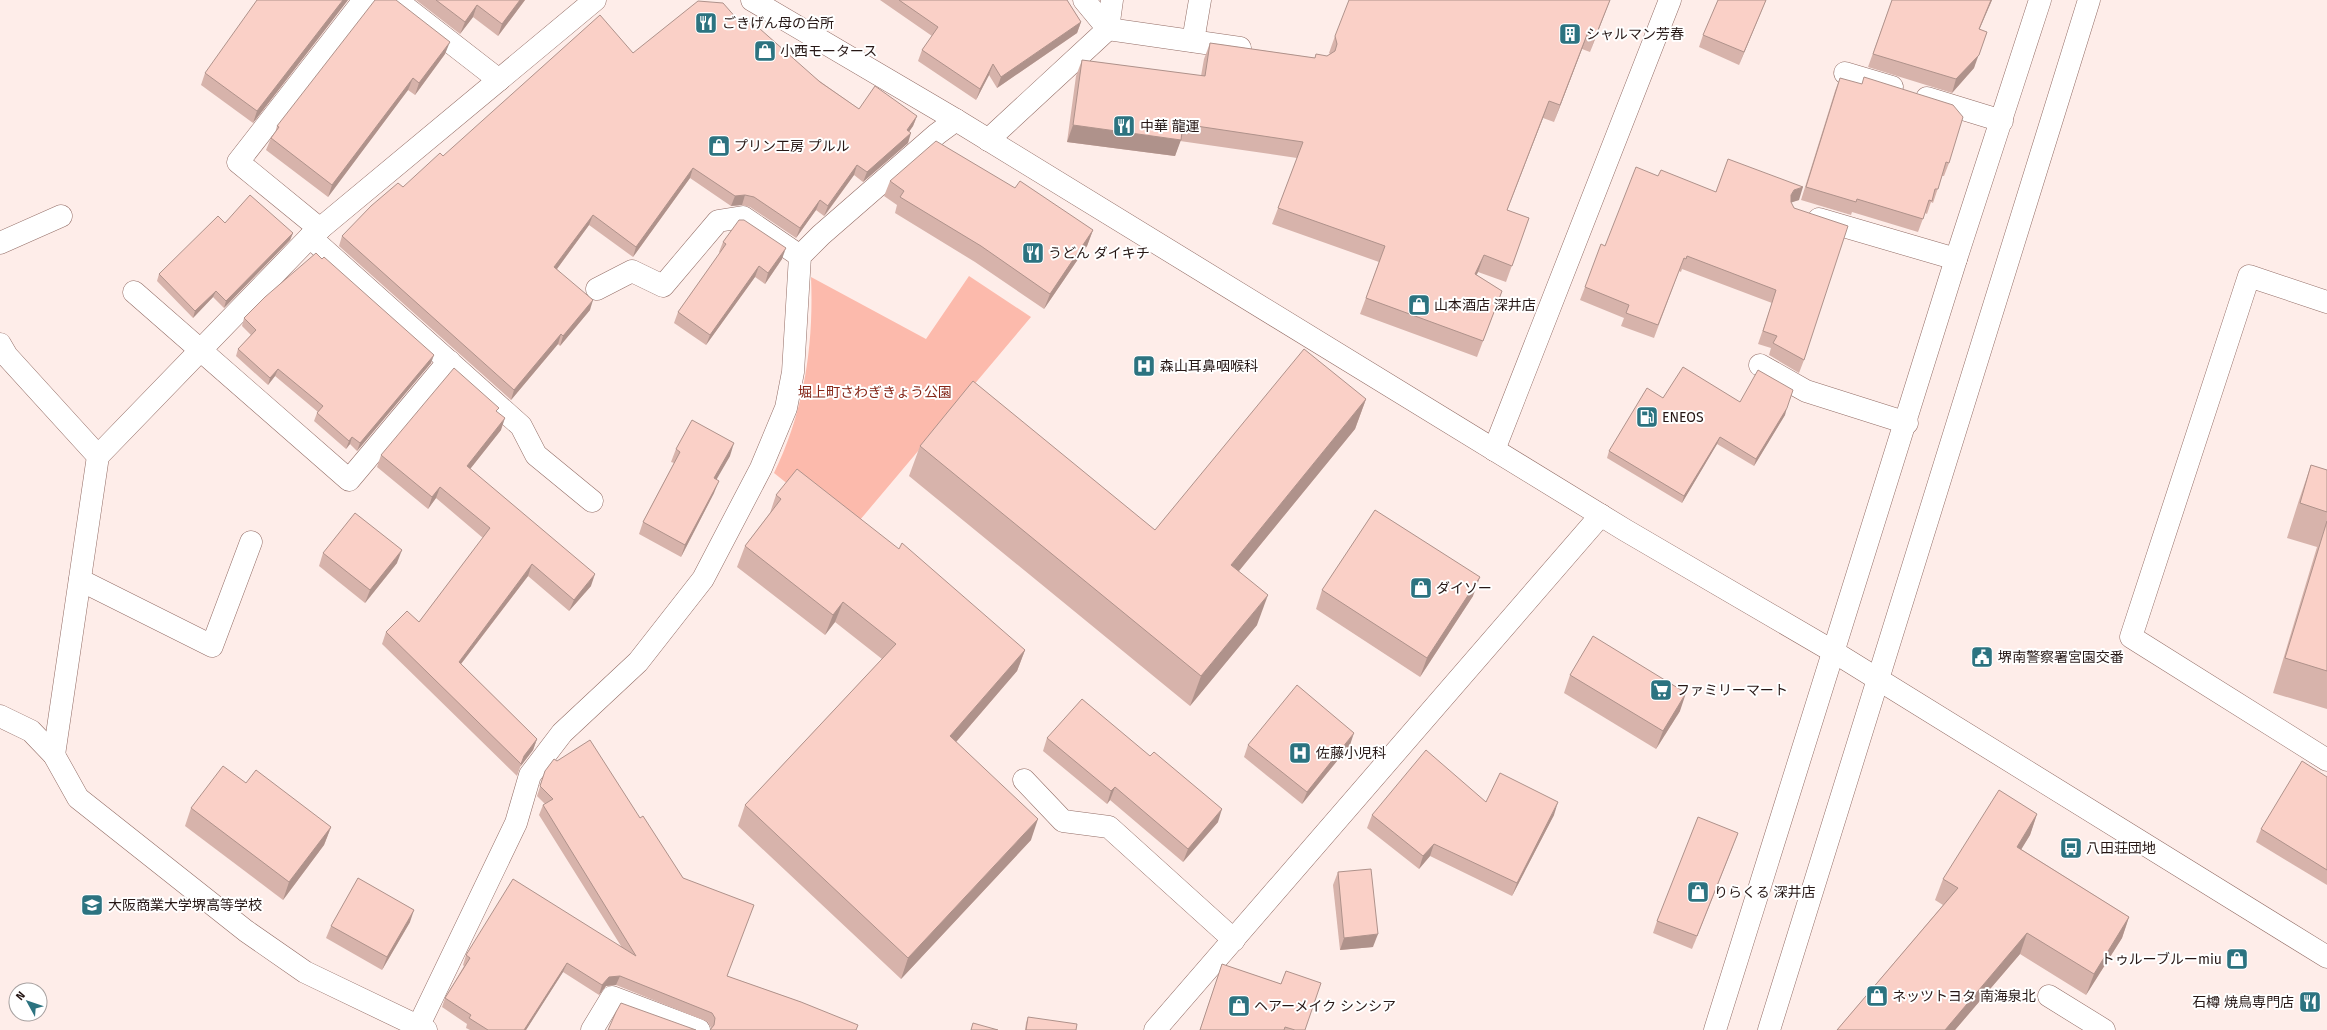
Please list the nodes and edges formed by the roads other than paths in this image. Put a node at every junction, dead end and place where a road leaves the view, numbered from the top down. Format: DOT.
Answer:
graph roads {
  1 [pos="364,0"];
  2 [pos="396,0"];
  3 [pos="595,0"];
  4 [pos="752,0"];
  5 [pos="1084,0"];
  6 [pos="1112,0"];
  7 [pos="1200,0"];
  8 [pos="1670,0"];
  9 [pos="2040,0"];
  10 [pos="2089,0"];
  11 [pos="1108,29"];
  12 [pos="1193,41"];
  13 [pos="1264,51"];
  14 [pos="1845,73"];
  15 [pos="499,80"];
  16 [pos="956,120"];
  17 [pos="2002,121"];
  18 [pos="988,140"];
  19 [pos="1798,212"];
  20 [pos="61,216"];
  21 [pos="315,233"];
  22 [pos="0,243"];
  23 [pos="800,256"];
  24 [pos="1956,259"];
  25 [pos="597,289"];
  26 [pos="134,292"];
  27 [pos="2327,302"];
  28 [pos="0,344"];
  29 [pos="200,351"];
  30 [pos="449,361"];
  31 [pos="1760,365"];
  32 [pos="1907,423"];
  33 [pos="1494,450"];
  34 [pos="98,456"];
  35 [pos="592,501"];
  36 [pos="1601,516"];
  37 [pos="251,542"];
  38 [pos="80,580"];
  39 [pos="1834,652"];
  40 [pos="1878,680"];
  41 [pos="0,716"];
  42 [pos="54,755"];
  43 [pos="2327,760"];
  44 [pos="1024,780"];
  45 [pos="1234,940"];
  46 [pos="2327,957"];
  47 [pos="2049,996"];
  48 [pos="423,1028"];
  49 [pos="592,1030"];
  50 [pos="699,1030"];
  51 [pos="1155,1030"];
  52 [pos="1715,1030"];
  53 [pos="1769,1030"];
  54 [pos="2104,1030"];
  1 -- 21 [label="street"];
  2 -- 15 [label="street"];
  3 -- 15 [label="street"];
  4 -- 16 [label="street"];
  5 -- 11 [label="street"];
  6 -- 11 [label="street"];
  7 -- 12 [label="street"];
  8 -- 33 [label="street"];
  9 -- 17 [label="street"];
  10 -- 40 [label="street"];
  11 -- 12 [label="street"];
  11 -- 18 [label="street"];
  12 -- 13 [label="street"];
  14 -- 17 [label="street"];
  15 -- 21 [label="street"];
  16 -- 18 [label="street"];
  16 -- 23 [label="street"];
  17 -- 24 [label="street"];
  18 -- 33 [label="street"];
  19 -- 24 [label="street"];
  20 -- 22 [label="street"];
  21 -- 29 [label="street"];
  21 -- 30 [label="street"];
  23 -- 25 [label="street"];
  23 -- 48 [label="street"];
  24 -- 32 [label="street"];
  26 -- 29 [label="street"];
  27 -- 43 [label="street"];
  28 -- 34 [label="street"];
  29 -- 30 [label="street"];
  29 -- 34 [label="street"];
  30 -- 35 [label="street"];
  31 -- 32 [label="street"];
  32 -- 39 [label="street"];
  33 -- 36 [label="street"];
  34 -- 38 [label="street"];
  36 -- 39 [label="street"];
  36 -- 45 [label="street"];
  37 -- 38 [label="street"];
  38 -- 42 [label="street"];
  39 -- 40 [label="street"];
  39 -- 52 [label="street"];
  40 -- 46 [label="street"];
  40 -- 53 [label="street"];
  41 -- 42 [label="street"];
  42 -- 48 [label="street"];
  44 -- 45 [label="street"];
  45 -- 51 [label="street"];
  47 -- 54 [label="street"];
  49 -- 50 [label="street"];
}
